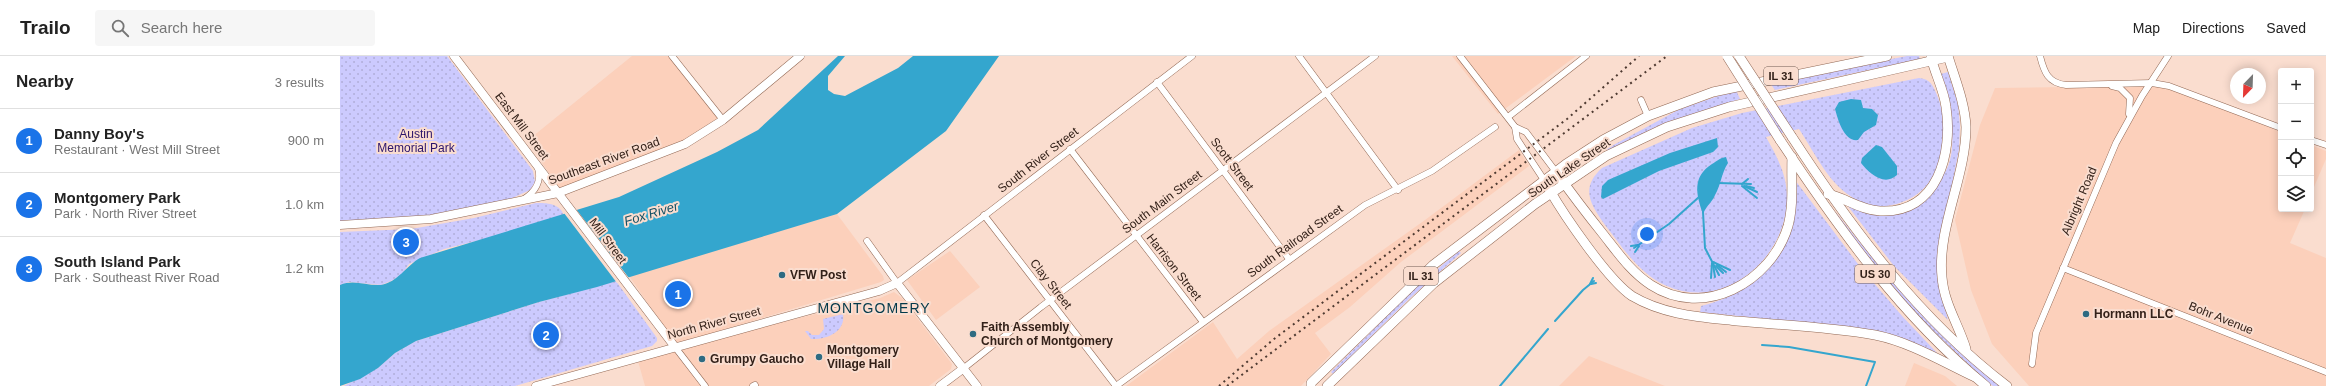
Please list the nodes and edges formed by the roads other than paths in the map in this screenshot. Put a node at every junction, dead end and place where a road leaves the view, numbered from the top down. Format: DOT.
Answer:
graph roads {
  1 [pos="454,56"];
  2 [pos="672,56"];
  3 [pos="800,56"];
  4 [pos="1192,56"];
  5 [pos="1299,56"];
  6 [pos="1375,56"];
  7 [pos="1460,56"];
  8 [pos="1586,56"];
  9 [pos="1726,56"];
  10 [pos="1739,56"];
  11 [pos="1887,56"];
  12 [pos="1949,56"];
  13 [pos="2040,56"];
  14 [pos="2168,56"];
  15 [pos="1931,59"];
  16 [pos="1157,82"];
  17 [pos="2152,83"];
  18 [pos="2107,84"];
  19 [pos="1326,93"];
  20 [pos="1641,100"];
  21 [pos="1648,116"];
  22 [pos="1508,117"];
  23 [pos="724,120"];
  24 [pos="2128,120"];
  25 [pos="1495,127"];
  26 [pos="1515,127"];
  27 [pos="2278,127"];
  28 [pos="2314,141"];
  29 [pos="2326,145"];
  30 [pos="1070,149"];
  31 [pos="1792,157"];
  32 [pos="537,165"];
  33 [pos="1223,170"];
  34 [pos="1556,172"];
  35 [pos="1544,180"];
  36 [pos="1564,183"];
  37 [pos="1398,190"];
  38 [pos="558,193"];
  39 [pos="1551,193"];
  40 [pos="1828,194"];
  41 [pos="521,201"];
  42 [pos="570,210"];
  43 [pos="984,215"];
  44 [pos="340,225"];
  45 [pos="1136,236"];
  46 [pos="867,241"];
  47 [pos="1289,259"];
  48 [pos="2063,268"];
  49 [pos="897,283"];
  50 [pos="1050,301"];
  51 [pos="1203,322"];
  52 [pos="675,347"];
  53 [pos="1967,351"];
  54 [pos="2032,364"];
  55 [pos="964,368"];
  56 [pos="2326,372"];
  57 [pos="1975,377"];
  58 [pos="536,386"];
  59 [pos="705,386"];
  60 [pos="940,386"];
  61 [pos="977,386"];
  62 [pos="1116,386"];
  63 [pos="1311,386"];
  64 [pos="1327,386"];
  65 [pos="1986,386"];
  66 [pos="2007,386"];
  1 -- 32 [label="street, East Mill Street"];
  2 -- 23 [label="street"];
  3 -- 23 [label="street, Southeast River Road"];
  4 -- 16 [label="street, South River Street"];
  5 -- 19 [label="street"];
  6 -- 19 [label="street, South Main Street"];
  7 -- 22 [label="street"];
  8 -- 22 [label="street"];
  9 -- 31 [label="main road, US 30, bridge"];
  10 -- 40 [label="main road, US 30, bridge"];
  11 -- 21 [label="main road, South Lake Street / IL 31"];
  12 -- 15 [label="main road, South Lake Street / IL 31"];
  12 -- 53 [label="main road"];
  13 -- 18 [label="street"];
  14 -- 17 [label="street, Albright Road"];
  15 -- 36 [label="main road, South Lake Street / IL 31"];
  15 -- 40 [label="main road"];
  16 -- 30 [label="street, South River Street"];
  16 -- 33 [label="street, Scott Street"];
  17 -- 18 [label="street"];
  17 -- 24 [label="street, Albright Road"];
  17 -- 27 [label="street"];
  18 -- 24 [label="street"];
  19 -- 33 [label="street, South Main Street"];
  19 -- 37 [label="street"];
  20 -- 21 [label="street"];
  21 -- 34 [label="main road, South Lake Street / IL 31"];
  22 -- 26 [label="street"];
  23 -- 38 [label="street, Southeast River Road"];
  24 -- 48 [label="street, Albright Road"];
  25 -- 37 [label="street, South Railroad Street"];
  26 -- 34 [label="street"];
  26 -- 35 [label="street"];
  28 -- 29 [label="street"];
  30 -- 43 [label="street, South River Street"];
  30 -- 45 [label="street, Harrison Street"];
  31 -- 36 [label="main road"];
  31 -- 57 [label="main road, US 30"];
  32 -- 38 [label="street, East Mill Street"];
  32 -- 41 [label="street"];
  33 -- 45 [label="street, South Main Street"];
  33 -- 47 [label="street, Scott Street"];
  34 -- 35 [label="main road, South Lake Street / IL 31"];
  34 -- 36 [label="main road"];
  35 -- 39 [label="main road"];
  35 -- 63 [label="main road, South Lake Street / IL 31"];
  36 -- 39 [label="main road, South Lake Street / IL 31"];
  37 -- 47 [label="street, South Railroad Street"];
  38 -- 41 [label="street, Southeast River Road"];
  38 -- 42 [label="street, East Mill Street"];
  39 -- 57 [label="main road"];
  39 -- 64 [label="main road, South Lake Street / IL 31"];
  40 -- 53 [label="main road, US 30"];
  41 -- 44 [label="street, Southeast River Road"];
  42 -- 52 [label="street, Mill Street"];
  43 -- 49 [label="street, South River Street"];
  43 -- 50 [label="street, Clay Street"];
  45 -- 50 [label="street, South Main Street"];
  45 -- 51 [label="street, Harrison Street"];
  46 -- 49 [label="street"];
  47 -- 51 [label="street, South Railroad Street"];
  48 -- 54 [label="street, Albright Road"];
  48 -- 56 [label="street, Bohr Avenue"];
  49 -- 52 [label="street, North River Street"];
  49 -- 55 [label="street"];
  50 -- 55 [label="street, South Main Street"];
  50 -- 62 [label="street, Clay Street"];
  51 -- 62 [label="street, South Railroad Street"];
  52 -- 58 [label="street, North River Street"];
  52 -- 59 [label="street"];
  53 -- 66 [label="main road, US 30"];
  55 -- 60 [label="street"];
  55 -- 61 [label="street"];
  57 -- 65 [label="main road, US 30"];
}
